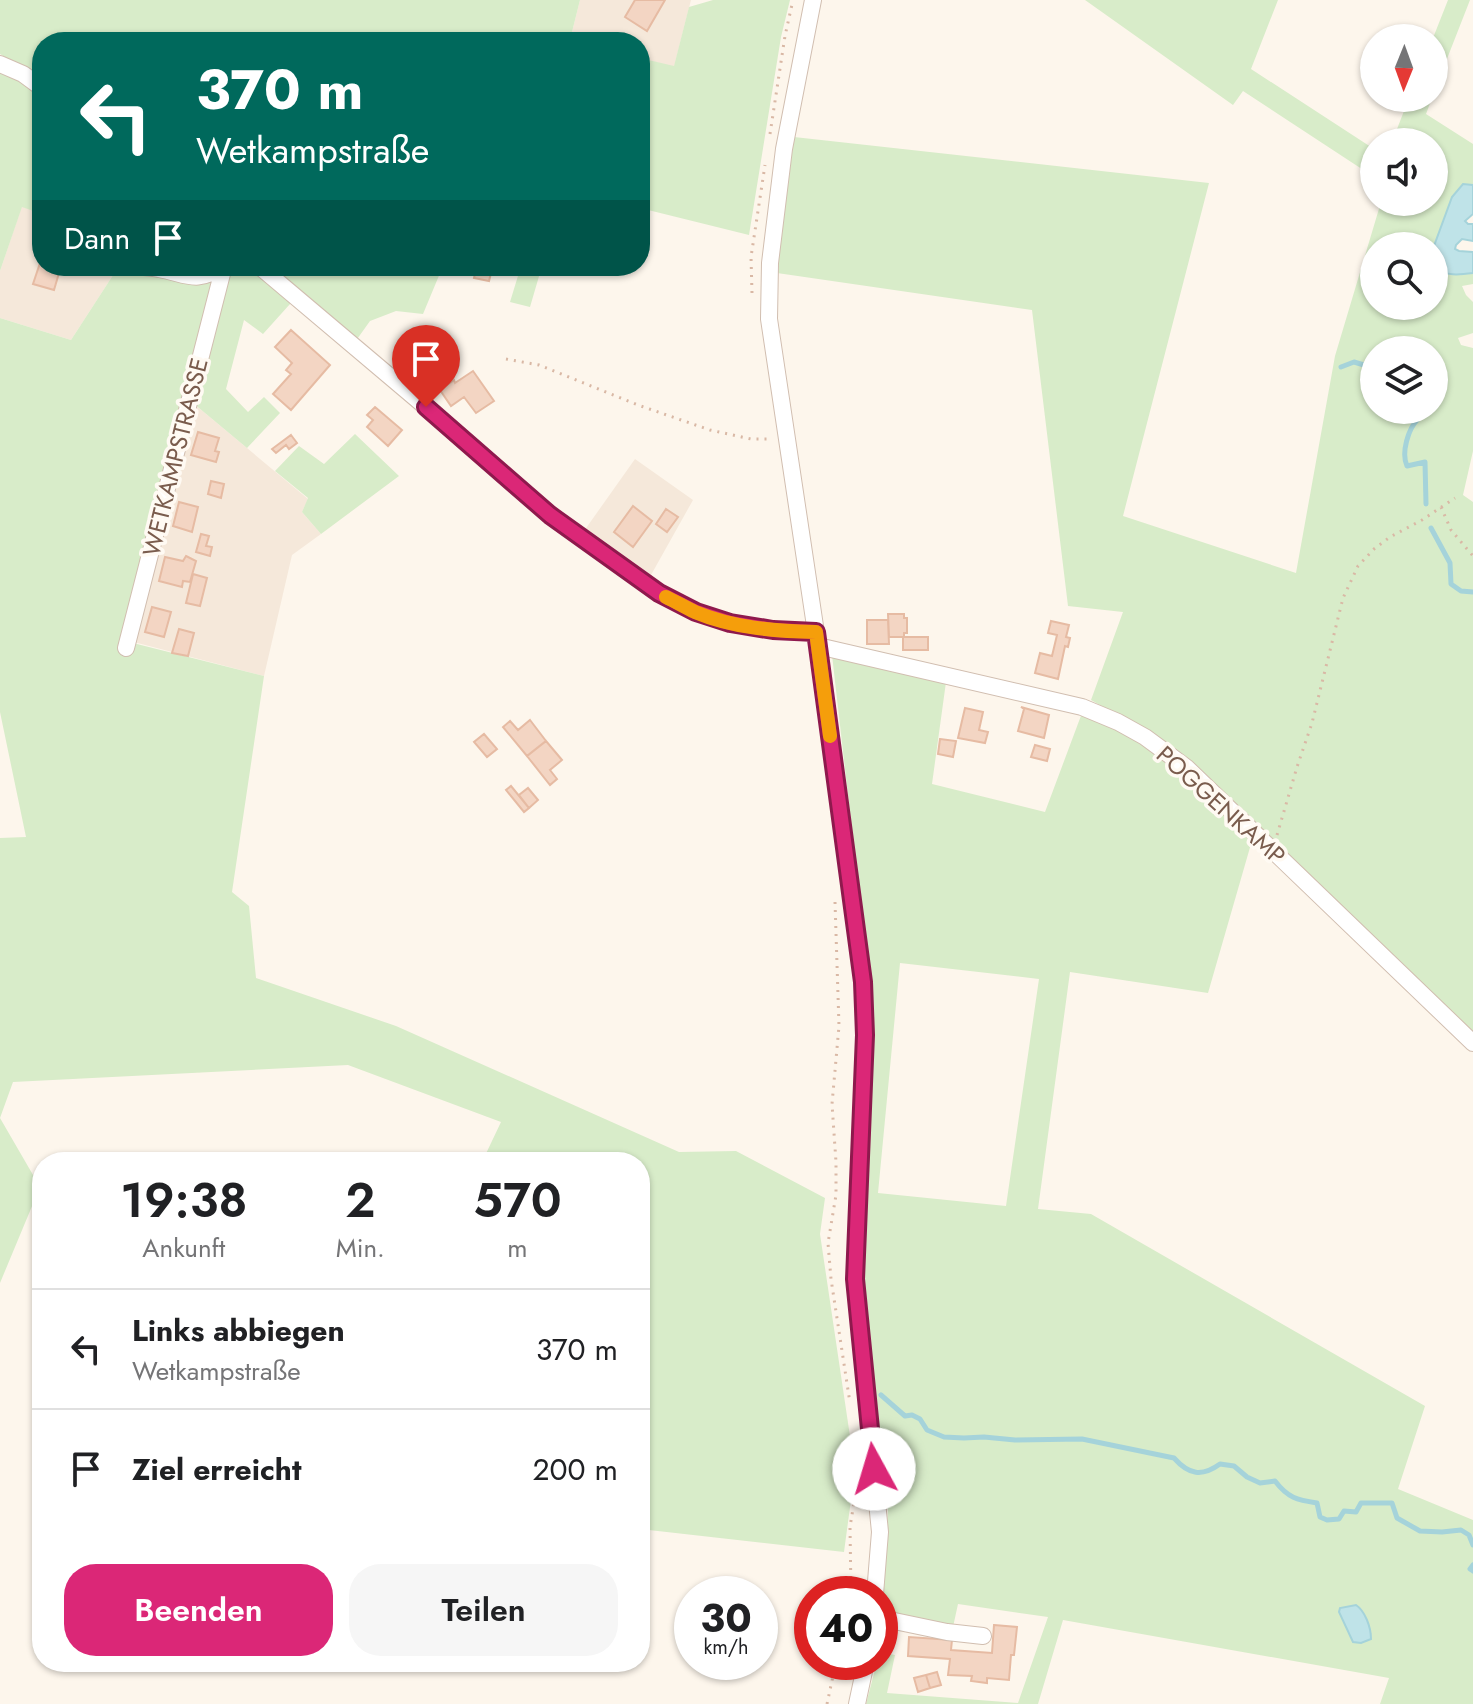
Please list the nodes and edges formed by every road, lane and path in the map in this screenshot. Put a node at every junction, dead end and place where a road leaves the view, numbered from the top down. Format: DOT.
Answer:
graph roads {
  1 [pos="793,0"];
  2 [pos="813,0"];
  3 [pos="0,64"];
  4 [pos="32,81"];
  5 [pos="768,146"];
  6 [pos="765,162"];
  7 [pos="221,276"];
  8 [pos="271,276"];
  9 [pos="753,305"];
  10 [pos="506,359"];
  11 [pos="787,437"];
  12 [pos="1455,498"];
  13 [pos="1441,507"];
  14 [pos="1473,556"];
  15 [pos="817,639"];
  16 [pos="126,648"];
  17 [pos="1273,850"];
  18 [pos="835,898"];
  19 [pos="1473,1043"];
  20 [pos="852,1413"];
  21 [pos="859,1470"];
  22 [pos="851,1576"];
  23 [pos="876,1576"];
  24 [pos="898,1622"];
  25 [pos="983,1636"];
  26 [pos="832,1680"];
  27 [pos="862,1680"];
  28 [pos="827,1704"];
  29 [pos="857,1704"];
  1 -- 5 [label="path"];
  2 -- 11 [label="street"];
  3 -- 4 [label="street"];
  6 -- 9 [label="path"];
  7 -- 16 [label="street, WETKAMPSTRASSE"];
  8 -- 15 [label="street"];
  10 -- 11 [label="path"];
  11 -- 15 [label="street"];
  12 -- 13 [label="path"];
  13 -- 14 [label="path"];
  13 -- 17 [label="path"];
  15 -- 17 [label="street, POGGENKAMP"];
  15 -- 23 [label="street"];
  17 -- 19 [label="street, POGGENKAMP"];
  18 -- 20 [label="path"];
  21 -- 22 [label="path"];
  24 -- 25 [label="street"];
  26 -- 28 [label="path"];
  27 -- 29 [label="street"];
}
